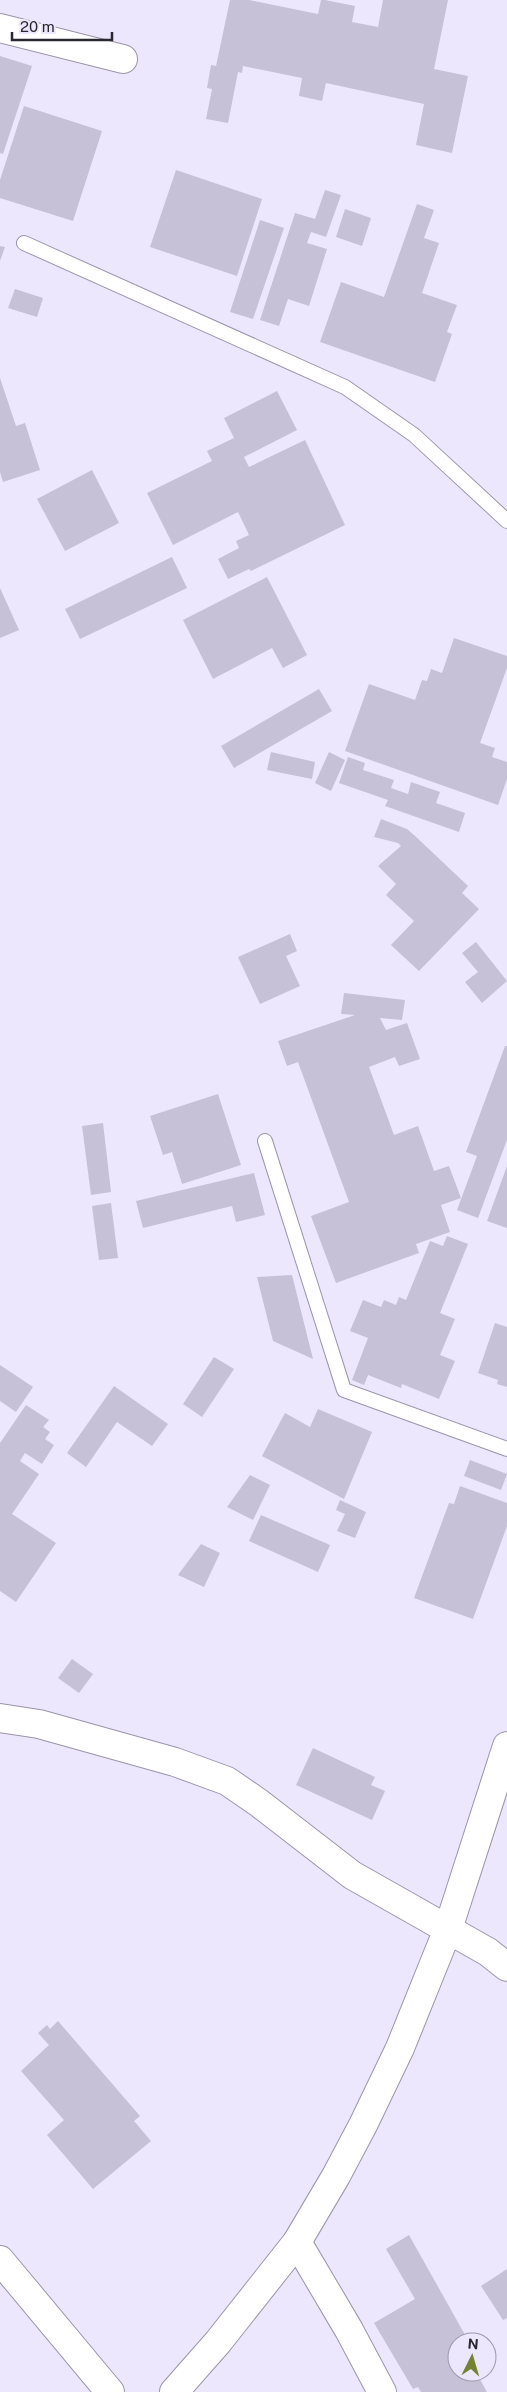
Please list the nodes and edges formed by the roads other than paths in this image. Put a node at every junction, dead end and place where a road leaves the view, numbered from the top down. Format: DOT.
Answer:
graph roads {
  1 [pos="0,28"];
  2 [pos="123,59"];
  3 [pos="24,243"];
  4 [pos="507,521"];
  5 [pos="265,1141"];
  6 [pos="507,1449"];
  7 [pos="0,1718"];
  8 [pos="507,1746"];
  9 [pos="448,1929"];
  10 [pos="507,1967"];
  11 [pos="297,2242"];
  12 [pos="0,2260"];
  13 [pos="110,2392"];
  14 [pos="174,2392"];
  15 [pos="382,2392"];
  1 -- 2 [label="street"];
  3 -- 4 [label="lane"];
  5 -- 6 [label="lane"];
  7 -- 9 [label="street"];
  8 -- 9 [label="street"];
  9 -- 10 [label="street"];
  9 -- 11 [label="street"];
  11 -- 14 [label="street"];
  11 -- 15 [label="street"];
  12 -- 13 [label="street"];
}
